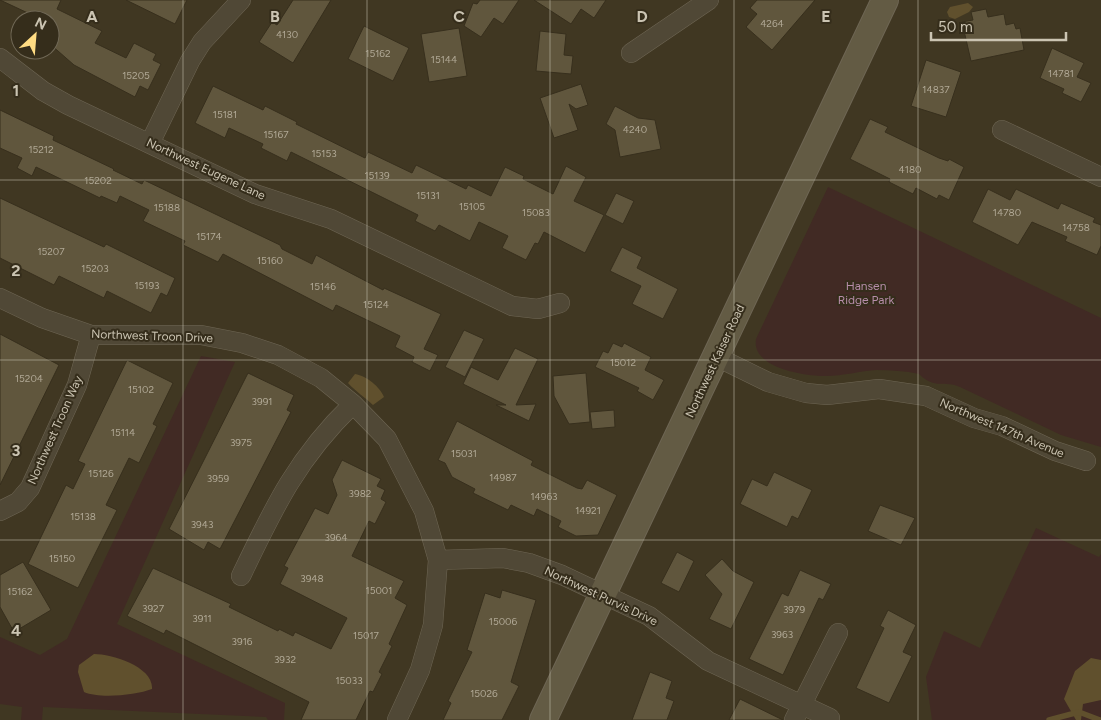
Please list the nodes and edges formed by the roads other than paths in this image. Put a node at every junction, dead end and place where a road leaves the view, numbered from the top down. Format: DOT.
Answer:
graph roads {
  1 [pos="241,0"];
  2 [pos="709,0"];
  3 [pos="885,0"];
  4 [pos="631,53"];
  5 [pos="0,58"];
  6 [pos="1002,130"];
  7 [pos="150,143"];
  8 [pos="1101,177"];
  9 [pos="0,298"];
  10 [pos="560,303"];
  11 [pos="91,335"];
  12 [pos="717,357"];
  13 [pos="353,404"];
  14 [pos="1086,461"];
  15 [pos="0,511"];
  16 [pos="438,560"];
  17 [pos="242,576"];
  18 [pos="604,595"];
  19 [pos="838,633"];
  20 [pos="798,713"];
  21 [pos="830,718"];
  22 [pos="397,720"];
  23 [pos="543,720"];
  1 -- 7 [label="street"];
  2 -- 4 [label="street"];
  3 -- 12 [label="main road, Northwest Kaiser Road"];
  5 -- 7 [label="street, Northwest Eugene Lane"];
  6 -- 8 [label="street"];
  7 -- 10 [label="street, Northwest Eugene Lane"];
  9 -- 11 [label="street, Northwest Troon Drive"];
  11 -- 13 [label="street, Northwest Troon Drive"];
  11 -- 15 [label="street, Northwest Troon Way"];
  12 -- 14 [label="street, Northwest 147th Avenue"];
  12 -- 18 [label="main road, Northwest Kaiser Road"];
  13 -- 16 [label="street, Northwest Troon Drive"];
  13 -- 17 [label="street"];
  16 -- 18 [label="street, Northwest Purvis Drive"];
  16 -- 22 [label="street"];
  18 -- 20 [label="street, Northwest Purvis Drive"];
  18 -- 23 [label="main road, Northwest Kaiser Road"];
  19 -- 20 [label="street"];
  20 -- 21 [label="street, Northwest Purvis Drive"];
}
